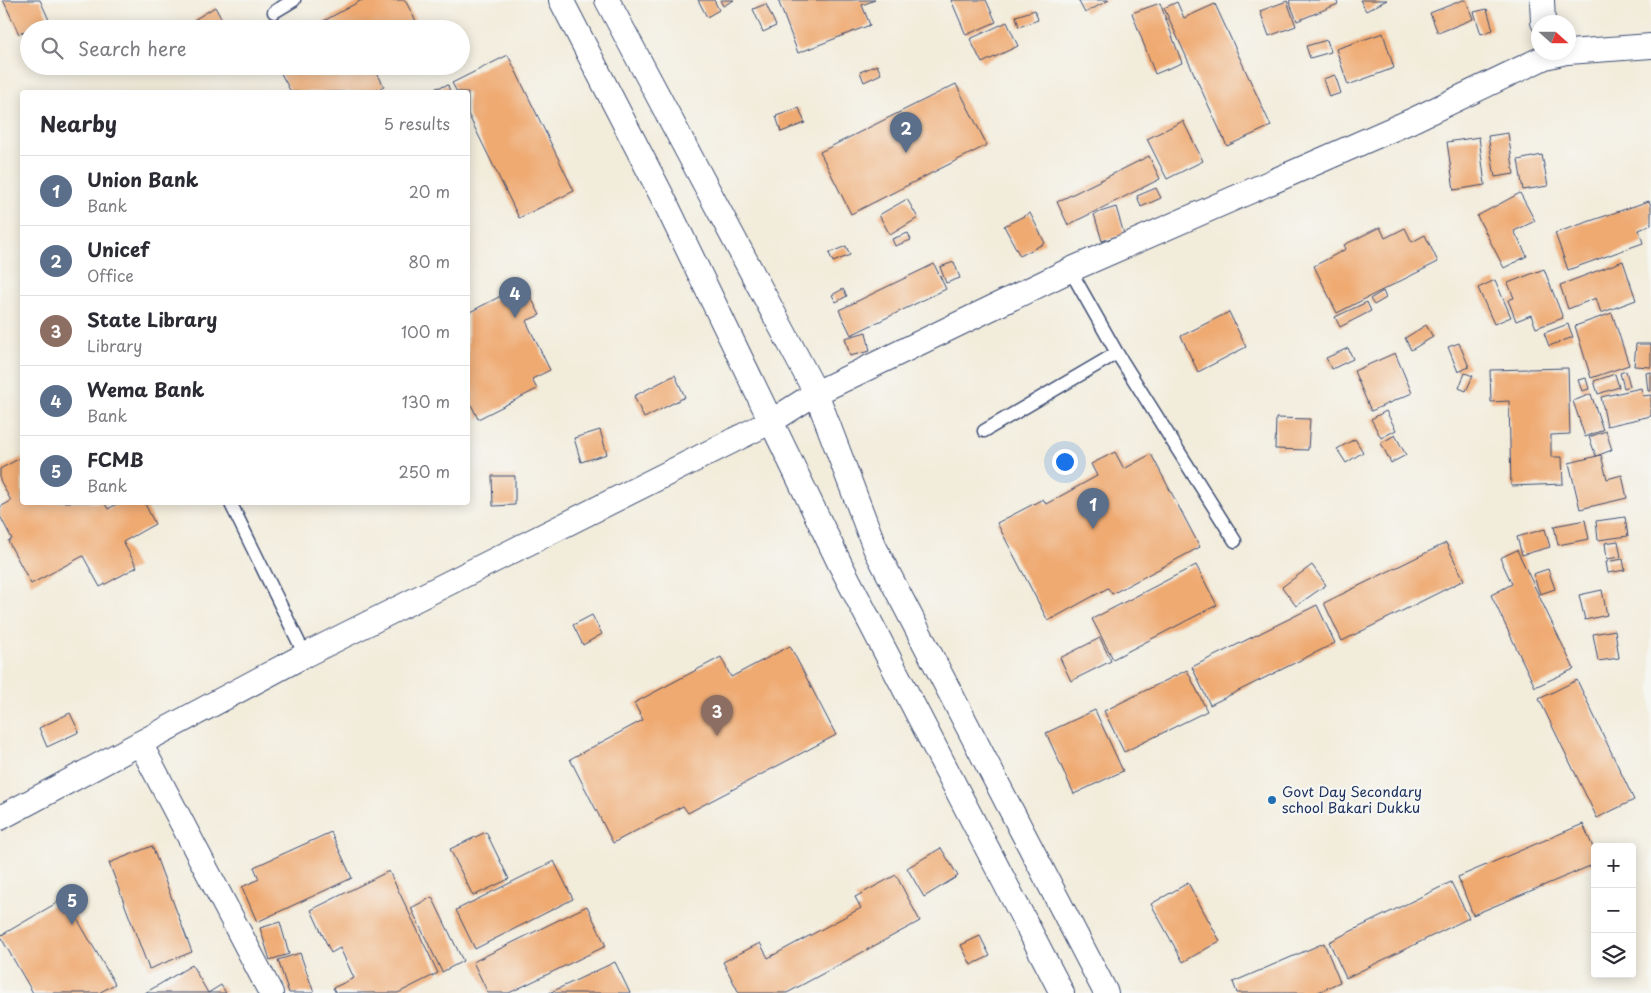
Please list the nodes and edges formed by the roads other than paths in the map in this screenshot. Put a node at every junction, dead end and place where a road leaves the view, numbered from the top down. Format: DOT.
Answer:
graph roads {
  1 [pos="294,0"];
  2 [pos="561,0"];
  3 [pos="607,0"];
  4 [pos="1542,0"];
  5 [pos="274,12"];
  6 [pos="1543,15"];
  7 [pos="1651,46"];
  8 [pos="1576,52"];
  9 [pos="1543,60"];
  10 [pos="1070,270"];
  11 [pos="1117,354"];
  12 [pos="816,393"];
  13 [pos="772,421"];
  14 [pos="984,431"];
  15 [pos="231,505"];
  16 [pos="1234,541"];
  17 [pos="305,655"];
  18 [pos="140,743"];
  19 [pos="0,818"];
  20 [pos="271,993"];
  21 [pos="1062,993"];
  22 [pos="1106,993"];
  1 -- 5 [label="lane"];
  2 -- 13 [label="street"];
  3 -- 12 [label="street"];
  4 -- 6 [label="street"];
  7 -- 8 [label="street"];
  9 -- 10 [label="street"];
  10 -- 11 [label="lane"];
  10 -- 12 [label="street"];
  11 -- 14 [label="lane"];
  11 -- 16 [label="lane"];
  12 -- 13 [label="street"];
  12 -- 22 [label="street"];
  13 -- 17 [label="street"];
  13 -- 21 [label="street"];
  15 -- 17 [label="lane"];
  17 -- 18 [label="street"];
  18 -- 19 [label="street"];
  18 -- 20 [label="street"];
}
